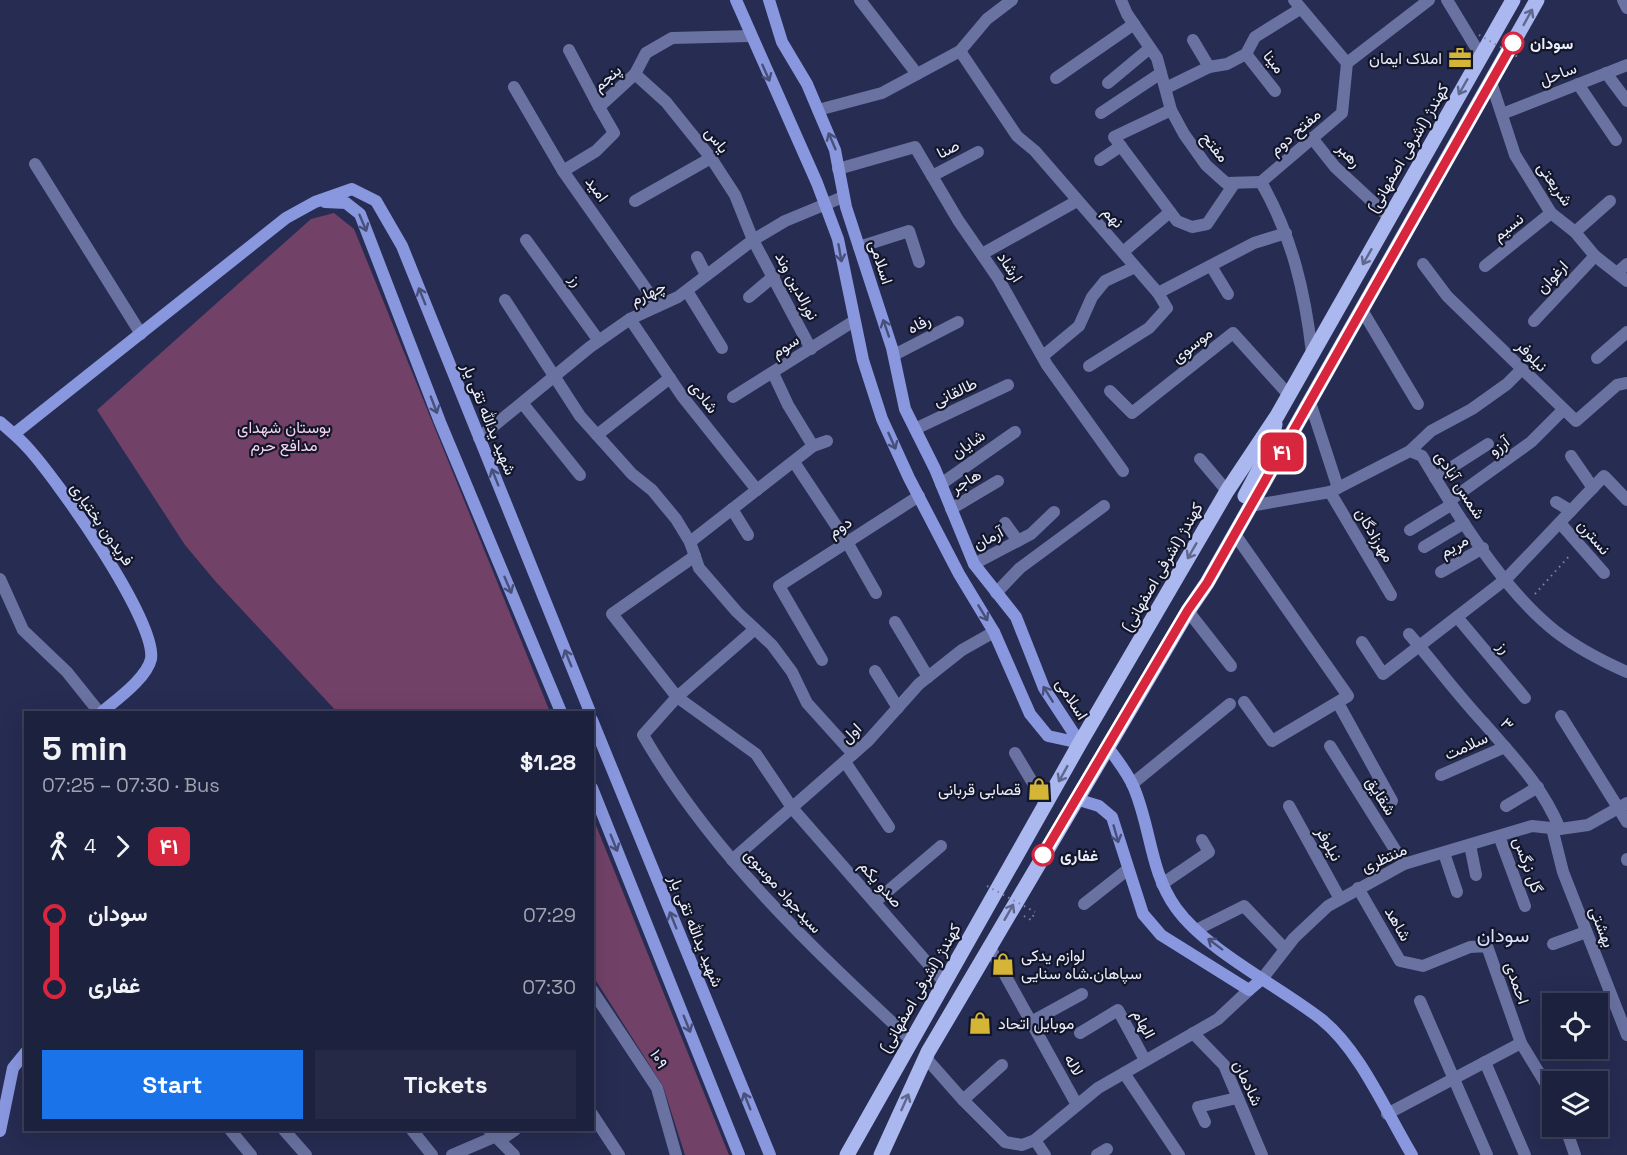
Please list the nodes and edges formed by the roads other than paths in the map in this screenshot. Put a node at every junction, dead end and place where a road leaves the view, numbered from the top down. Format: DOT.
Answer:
graph roads {
  1 [pos="736,0"];
  2 [pos="769,0"];
  3 [pos="860,0"];
  4 [pos="1012,0"];
  5 [pos="1121,0"];
  6 [pos="1429,0"];
  7 [pos="1447,0"];
  8 [pos="1513,0"];
  9 [pos="1537,0"];
  10 [pos="1623,0"];
  11 [pos="1297,4"];
  12 [pos="1627,8"];
  13 [pos="1134,24"];
  14 [pos="750,36"];
  15 [pos="1193,40"];
  16 [pos="1150,48"];
  17 [pos="569,50"];
  18 [pos="960,51"];
  19 [pos="1246,54"];
  20 [pos="1481,56"];
  21 [pos="1347,63"];
  22 [pos="1627,65"];
  23 [pos="1209,67"];
  24 [pos="1161,73"];
  25 [pos="1606,73"];
  26 [pos="635,74"];
  27 [pos="917,74"];
  28 [pos="1056,78"];
  29 [pos="1491,82"];
  30 [pos="1108,83"];
  31 [pos="1578,84"];
  32 [pos="514,87"];
  33 [pos="1166,88"];
  34 [pos="1275,91"];
  35 [pos="1627,101"];
  36 [pos="599,107"];
  37 [pos="818,110"];
  38 [pos="1171,110"];
  39 [pos="1101,113"];
  40 [pos="1502,114"];
  41 [pos="1312,138"];
  42 [pos="1616,140"];
  43 [pos="1121,146"];
  44 [pos="978,152"];
  45 [pos="711,158"];
  46 [pos="1100,160"];
  47 [pos="35,164"];
  48 [pos="838,169"];
  49 [pos="563,171"];
  50 [pos="932,176"];
  51 [pos="1262,182"];
  52 [pos="1234,183"];
  53 [pos="843,197"];
  54 [pos="635,201"];
  55 [pos="1077,201"];
  56 [pos="1610,201"];
  57 [pos="315,202"];
  58 [pos="825,206"];
  59 [pos="1170,212"];
  60 [pos="1551,213"];
  61 [pos="1389,218"];
  62 [pos="1575,232"];
  63 [pos="1286,233"];
  64 [pos="526,240"];
  65 [pos="753,240"];
  66 [pos="859,247"];
  67 [pos="1123,252"];
  68 [pos="982,254"];
  69 [pos="1595,256"];
  70 [pos="697,257"];
  71 [pos="920,262"];
  72 [pos="1423,264"];
  73 [pos="1211,266"];
  74 [pos="1485,266"];
  75 [pos="1135,267"];
  76 [pos="1622,268"];
  77 [pos="706,275"];
  78 [pos="774,276"];
  79 [pos="1627,281"];
  80 [pos="687,291"];
  81 [pos="1158,293"];
  82 [pos="1228,294"];
  83 [pos="749,297"];
  84 [pos="505,300"];
  85 [pos="658,306"];
  86 [pos="1362,310"];
  87 [pos="630,319"];
  88 [pos="854,321"];
  89 [pos="1534,321"];
  90 [pos="958,322"];
  91 [pos="1627,332"];
  92 [pos="141,334"];
  93 [pos="599,340"];
  94 [pos="722,348"];
  95 [pos="811,349"];
  96 [pos="1312,353"];
  97 [pos="894,355"];
  98 [pos="1043,356"];
  99 [pos="1597,358"];
  100 [pos="1089,366"];
  101 [pos="1522,369"];
  102 [pos="773,373"];
  103 [pos="554,376"];
  104 [pos="670,378"];
  105 [pos="1627,383"];
  106 [pos="1008,385"];
  107 [pos="1110,391"];
  108 [pos="1288,394"];
  109 [pos="733,397"];
  110 [pos="1310,402"];
  111 [pos="523,404"];
  112 [pos="1418,404"];
  113 [pos="1563,410"];
  114 [pos="1277,416"];
  115 [pos="0,422"];
  116 [pos="915,429"];
  117 [pos="1015,432"];
  118 [pos="14,434"];
  119 [pos="597,435"];
  120 [pos="479,438"];
  121 [pos="827,441"];
  122 [pos="1488,444"];
  123 [pos="813,446"];
  124 [pos="1410,452"];
  125 [pos="1571,456"];
  126 [pos="1200,459"];
  127 [pos="794,462"];
  128 [pos="1123,471"];
  129 [pos="580,475"];
  130 [pos="1435,478"];
  131 [pos="998,481"];
  132 [pos="941,484"];
  133 [pos="1593,488"];
  134 [pos="757,490"];
  135 [pos="1334,490"];
  136 [pos="1227,491"];
  137 [pos="919,496"];
  138 [pos="1627,500"];
  139 [pos="1556,502"];
  140 [pos="1450,503"];
  141 [pos="1104,507"];
  142 [pos="1249,508"];
  143 [pos="732,509"];
  144 [pos="951,509"];
  145 [pos="1571,511"];
  146 [pos="1054,512"];
  147 [pos="1005,523"];
  148 [pos="1464,523"];
  149 [pos="1560,523"];
  150 [pos="1207,526"];
  151 [pos="1410,530"];
  152 [pos="1234,533"];
  153 [pos="748,535"];
  154 [pos="1018,541"];
  155 [pos="690,542"];
  156 [pos="847,542"];
  157 [pos="1424,547"];
  158 [pos="1483,548"];
  159 [pos="695,556"];
  160 [pos="974,564"];
  161 [pos="1441,572"];
  162 [pos="1604,573"];
  163 [pos="0,579"];
  164 [pos="1506,579"];
  165 [pos="1207,583"];
  166 [pos="876,592"];
  167 [pos="996,593"];
  168 [pos="1391,595"];
  169 [pos="1188,610"];
  170 [pos="1457,617"];
  171 [pos="895,622"];
  172 [pos="755,629"];
  173 [pos="994,632"];
  174 [pos="1409,634"];
  175 [pos="1362,642"];
  176 [pos="1419,647"];
  177 [pos="822,660"];
  178 [pos="1231,666"];
  179 [pos="875,671"];
  180 [pos="1627,672"];
  181 [pos="928,677"];
  182 [pos="677,698"];
  183 [pos="1525,698"];
  184 [pos="1244,702"];
  185 [pos="1338,703"];
  186 [pos="1230,705"];
  187 [pos="898,708"];
  188 [pos="99,711"];
  189 [pos="101,711"];
  190 [pos="561,711"];
  191 [pos="590,711"];
  192 [pos="1561,716"];
  193 [pos="594,725"];
  194 [pos="1080,743"];
  195 [pos="1107,746"];
  196 [pos="1330,746"];
  197 [pos="1505,747"];
  198 [pos="1016,753"];
  199 [pos="849,758"];
  200 [pos="1441,775"];
  201 [pos="1132,784"];
  202 [pos="1538,787"];
  203 [pos="594,793"];
  204 [pos="1076,799"];
  205 [pos="1392,801"];
  206 [pos="1046,805"];
  207 [pos="1623,805"];
  208 [pos="1289,806"];
  209 [pos="1506,806"];
  210 [pos="793,809"];
  211 [pos="1627,822"];
  212 [pos="889,827"];
  213 [pos="1556,829"];
  214 [pos="1499,836"];
  215 [pos="1202,840"];
  216 [pos="1470,845"];
  217 [pos="941,846"];
  218 [pos="1444,853"];
  219 [pos="732,860"];
  220 [pos="1404,864"];
  221 [pos="1127,870"];
  222 [pos="1476,876"];
  223 [pos="1162,884"];
  224 [pos="1358,888"];
  225 [pos="1457,892"];
  226 [pos="1340,898"];
  227 [pos="875,902"];
  228 [pos="1084,904"];
  229 [pos="1525,906"];
  230 [pos="1196,930"];
  231 [pos="1586,932"];
  232 [pos="1552,944"];
  233 [pos="989,946"];
  234 [pos="1487,946"];
  235 [pos="1285,949"];
  236 [pos="1262,978"];
  237 [pos="944,982"];
  238 [pos="1249,990"];
  239 [pos="594,993"];
  240 [pos="1082,994"];
  241 [pos="1420,1000"];
  242 [pos="1031,1022"];
  243 [pos="1626,1028"];
  244 [pos="1080,1033"];
  245 [pos="1193,1033"];
  246 [pos="911,1040"];
  247 [pos="1521,1043"];
  248 [pos="24,1055"];
  249 [pos="925,1057"];
  250 [pos="1145,1060"];
  251 [pos="1485,1062"];
  252 [pos="1002,1065"];
  253 [pos="1124,1073"];
  254 [pos="1454,1078"];
  255 [pos="1542,1078"];
  256 [pos="1238,1098"];
  257 [pos="963,1100"];
  258 [pos="1077,1105"];
  259 [pos="1387,1114"];
  260 [pos="594,1117"];
  261 [pos="1205,1122"];
  262 [pos="0,1131"];
  263 [pos="231,1131"];
  264 [pos="286,1131"];
  265 [pos="413,1131"];
  266 [pos="511,1131"];
  267 [pos="495,1135"];
  268 [pos="1569,1137"];
  269 [pos="1035,1140"];
  270 [pos="251,1155"];
  271 [pos="306,1155"];
  272 [pos="432,1155"];
  273 [pos="452,1155"];
  274 [pos="514,1155"];
  275 [pos="619,1155"];
  276 [pos="676,1155"];
  277 [pos="739,1155"];
  278 [pos="770,1155"];
  279 [pos="847,1155"];
  280 [pos="881,1155"];
  281 [pos="1045,1155"];
  282 [pos="1179,1155"];
  283 [pos="1262,1155"];
  284 [pos="1412,1155"];
  285 [pos="1487,1155"];
  286 [pos="1525,1155"];
  287 [pos="1575,1155"];
  1 -- 14 [label="street, اسلامی"];
  2 -- 37 [label="street, اسلامی"];
  3 -- 27 [label="street"];
  4 -- 18 [label="street"];
  5 -- 13 [label="street, مفتح"];
  6 -- 21 [label="street"];
  7 -- 20 [label="street"];
  8 -- 20 [label="main road, کهندژ (اشرفی اصفهانی)"];
  29 -- 9 [label="main road, one-way"];
  10 -- 12 [label="street"];
  11 -- 19 [label="street"];
  11 -- 21 [label="street"];
  13 -- 16 [label="street, مفتح"];
  13 -- 28 [label="street"];
  14 -- 26 [label="street, پنجم"];
  14 -- 58 [label="street, اسلامی, one-way"];
  15 -- 23 [label="street"];
  16 -- 24 [label="street, مفتح"];
  16 -- 30 [label="street"];
  17 -- 36 [label="street"];
  18 -- 27 [label="street"];
  18 -- 55 [label="street, نهم"];
  19 -- 23 [label="street"];
  19 -- 34 [label="street, مینا"];
  20 -- 61 [label="main road, کهندژ (اشرفی اصفهانی), one-way"];
  21 -- 41 [label="street, مفتح دوم"];
  22 -- 25 [label="street, ساحل"];
  23 -- 33 [label="street"];
  24 -- 33 [label="street, مفتح"];
  24 -- 39 [label="street"];
  25 -- 31 [label="street, ساحل"];
  25 -- 35 [label="street"];
  26 -- 36 [label="street, پنجم"];
  26 -- 45 [label="street, یاس"];
  27 -- 37 [label="street"];
  29 -- 40 [label="street, شریعتی"];
  29 -- 86 [label="main road"];
  31 -- 40 [label="street, ساحل"];
  31 -- 42 [label="street"];
  32 -- 49 [label="street, امید"];
  33 -- 38 [label="street, مفتح"];
  36 -- 49 [label="street, پنجم"];
  48 -- 37 [label="street, اسلامی, one-way"];
  38 -- 43 [label="street"];
  38 -- 52 [label="street, مفتح"];
  40 -- 60 [label="street, شریعتی"];
  41 -- 51 [label="street, مفتح دوم"];
  41 -- 61 [label="street, رهبر"];
  43 -- 46 [label="street"];
  43 -- 59 [label="street"];
  44 -- 50 [label="street, صنا"];
  45 -- 54 [label="street"];
  45 -- 65 [label="street, یاس"];
  47 -- 92 [label="street"];
  48 -- 50 [label="street, ارشاد"];
  48 -- 53 [label="street, اسلامی"];
  49 -- 85 [label="street, امید"];
  50 -- 68 [label="street, ارشاد"];
  51 -- 52 [label="street, مفتح"];
  51 -- 63 [label="street"];
  52 -- 59 [label="street"];
  53 -- 58 [label="street, چهارم"];
  53 -- 66 [label="street, اسلامی"];
  55 -- 67 [label="street, نهم"];
  55 -- 68 [label="street"];
  56 -- 62 [label="street"];
  57 -- 92 [label="street, شهید یدالله تقی یار"];
  120 -- 57 [label="street, شهید یدالله تقی یار, one-way"];
  57 -- 190 [label="street, one-way"];
  58 -- 65 [label="street, چهارم"];
  58 -- 88 [label="street, اسلامی, one-way"];
  59 -- 67 [label="street"];
  60 -- 62 [label="street, شریعتی"];
  60 -- 74 [label="street, نسیم"];
  61 -- 96 [label="main road, کهندژ (اشرفی اصفهانی), one-way"];
  62 -- 69 [label="street, شریعتی"];
  63 -- 73 [label="street"];
  63 -- 96 [label="street"];
  64 -- 93 [label="street, رز"];
  65 -- 77 [label="street, چهارم"];
  65 -- 78 [label="street, نورالدین وند"];
  66 -- 71 [label="street"];
  97 -- 66 [label="street, اسلامی, one-way"];
  67 -- 75 [label="street, نهم"];
  68 -- 98 [label="street, ارشاد"];
  69 -- 76 [label="street, شریعتی"];
  69 -- 89 [label="street, ارغوان"];
  70 -- 77 [label="street"];
  72 -- 101 [label="street, نیلوفر"];
  73 -- 81 [label="street"];
  73 -- 82 [label="street"];
  75 -- 81 [label="street, نهم"];
  75 -- 98 [label="street"];
  76 -- 79 [label="street, شریعتی"];
  77 -- 80 [label="street, چهارم"];
  78 -- 83 [label="street"];
  78 -- 95 [label="street, نورالدین وند"];
  80 -- 85 [label="street, چهارم"];
  80 -- 94 [label="street"];
  81 -- 100 [label="street"];
  84 -- 103 [label="street"];
  85 -- 87 [label="street, چهارم"];
  86 -- 110 [label="main road"];
  86 -- 112 [label="street"];
  87 -- 93 [label="street, چهارم"];
  87 -- 104 [label="street, شادی"];
  88 -- 95 [label="street, سوم"];
  88 -- 137 [label="street, اسلامی, one-way"];
  90 -- 97 [label="street, رفاه"];
  91 -- 99 [label="street"];
  92 -- 118 [label="street, شهید یدالله تقی یار"];
  93 -- 103 [label="street, چهارم"];
  95 -- 102 [label="street, سوم"];
  96 -- 108 [label="main road, کهندژ (اشرفی اصفهانی)"];
  97 -- 116 [label="street, اسلامی"];
  98 -- 128 [label="street, ارشاد"];
  101 -- 113 [label="street, نیلوفر"];
  101 -- 124 [label="street"];
  102 -- 109 [label="street, سوم"];
  102 -- 123 [label="street"];
  103 -- 111 [label="street, چهارم"];
  103 -- 119 [label="street"];
  104 -- 119 [label="street"];
  104 -- 134 [label="street, شادی"];
  105 -- 113 [label="street"];
  106 -- 116 [label="street, طالقانی"];
  107 -- 108 [label="street, موسوی"];
  108 -- 114 [label="main road, کهندژ (اشرفی اصفهانی)"];
  110 -- 135 [label="street"];
  110 -- 142 [label="main road"];
  111 -- 120 [label="street, چهارم"];
  111 -- 129 [label="street"];
  113 -- 140 [label="street, آرزو"];
  114 -- 136 [label="main road, کهندژ (اشرفی اصفهانی)"];
  114 -- 142 [label="main road"];
  115 -- 118 [label="street, فریدون بختیاری"];
  116 -- 132 [label="street, اسلامی"];
  117 -- 132 [label="street, شایان"];
  118 -- 189 [label="street, فریدون بختیاری"];
  119 -- 155 [label="street"];
  191 -- 120 [label="street, شهید یدالله تقی یار, one-way"];
  121 -- 123 [label="street"];
  122 -- 130 [label="street"];
  123 -- 127 [label="street"];
  124 -- 130 [label="street, شمس آبادی"];
  124 -- 135 [label="street, شمس آبادی"];
  125 -- 133 [label="street"];
  126 -- 136 [label="street"];
  127 -- 134 [label="street"];
  127 -- 156 [label="street"];
  130 -- 140 [label="street, شمس آبادی"];
  131 -- 144 [label="street, هاجر"];
  132 -- 144 [label="street, اسلامی"];
  133 -- 138 [label="street"];
  133 -- 145 [label="street"];
  134 -- 143 [label="street"];
  135 -- 142 [label="street, شمس آبادی"];
  135 -- 168 [label="street, مهرزادگان"];
  136 -- 150 [label="main road, کهندژ (اشرفی اصفهانی)"];
  137 -- 156 [label="street, دوم"];
  137 -- 173 [label="street, اسلامی, one-way"];
  139 -- 145 [label="street"];
  140 -- 148 [label="street, شمس آبادی"];
  140 -- 151 [label="street, آرزو"];
  141 -- 167 [label="street"];
  142 -- 152 [label="main road"];
  143 -- 153 [label="street"];
  143 -- 155 [label="street"];
  144 -- 160 [label="street, اسلامی"];
  145 -- 149 [label="street"];
  146 -- 154 [label="street, آرمان"];
  147 -- 154 [label="street, آرمان"];
  148 -- 157 [label="street"];
  148 -- 158 [label="street, شمس آبادی"];
  149 -- 162 [label="street, نسترن"];
  149 -- 164 [label="street"];
  150 -- 165 [label="main road"];
  150 -- 194 [label="main road, کهندژ (اشرفی اصفهانی), one-way"];
  152 -- 165 [label="main road"];
  152 -- 185 [label="street"];
  154 -- 160 [label="street, آرمان"];
  155 -- 159 [label="street"];
  156 -- 166 [label="street"];
  156 -- 177 [label="street, دوم"];
  158 -- 161 [label="street, مریم"];
  158 -- 164 [label="street, شمس آبادی"];
  159 -- 172 [label="street"];
  159 -- 182 [label="street, صدو یکم"];
  160 -- 167 [label="street, اسلامی"];
  163 -- 188 [label="street"];
  164 -- 170 [label="street"];
  164 -- 180 [label="street, شمس آبادی"];
  165 -- 169 [label="main road"];
  194 -- 167 [label="street, اسلامی, one-way"];
  169 -- 178 [label="street"];
  169 -- 195 [label="main road"];
  170 -- 176 [label="street"];
  170 -- 183 [label="street, رز"];
  171 -- 181 [label="street"];
  172 -- 182 [label="street"];
  172 -- 199 [label="street"];
  173 -- 181 [label="street, اول"];
  173 -- 194 [label="street, اسلامی"];
  174 -- 176 [label="street, ۳"];
  175 -- 176 [label="street"];
  176 -- 197 [label="street, ۳"];
  179 -- 187 [label="street"];
  181 -- 187 [label="street, اول"];
  182 -- 210 [label="street, صدو یکم"];
  182 -- 219 [label="street, سیدجواد موسوی"];
  184 -- 185 [label="street"];
  185 -- 205 [label="street"];
  186 -- 201 [label="street"];
  187 -- 199 [label="street, اول"];
  192 -- 207 [label="street"];
  278 -- 193 [label="street, شهید یدالله تقی یار, one-way"];
  194 -- 206 [label="main road, کهندژ (اشرفی اصفهانی), one-way"];
  195 -- 201 [label="street"];
  195 -- 204 [label="main road"];
  196 -- 220 [label="street, شقایق"];
  197 -- 200 [label="street, سلامت"];
  197 -- 202 [label="street, ۳"];
  198 -- 206 [label="street"];
  199 -- 210 [label="street, اول"];
  199 -- 212 [label="street"];
  201 -- 223 [label="street"];
  202 -- 209 [label="street"];
  202 -- 213 [label="street, ۳"];
  203 -- 277 [label="street, one-way"];
  204 -- 221 [label="street, one-way"];
  233 -- 204 [label="main road, one-way"];
  206 -- 237 [label="main road, کهندژ (اشرفی اصفهانی)"];
  207 -- 211 [label="street"];
  207 -- 213 [label="street, منتظری"];
  208 -- 226 [label="street, نیلوفر"];
  210 -- 219 [label="street, اول"];
  210 -- 227 [label="street, صدو یکم"];
  213 -- 214 [label="street, منتظری"];
  213 -- 231 [label="street, بهشتی"];
  214 -- 216 [label="street, منتظری"];
  214 -- 229 [label="street, گل نرگس"];
  215 -- 223 [label="street"];
  216 -- 218 [label="street, منتظری"];
  216 -- 222 [label="street"];
  217 -- 227 [label="street"];
  218 -- 220 [label="street, منتظری"];
  218 -- 225 [label="street"];
  219 -- 246 [label="street, سیدجواد موسوی"];
  220 -- 224 [label="street, منتظری"];
  221 -- 228 [label="street"];
  221 -- 238 [label="street"];
  223 -- 230 [label="street"];
  224 -- 226 [label="street, منتظری"];
  224 -- 234 [label="street, شاهد"];
  226 -- 235 [label="street, منتظری"];
  227 -- 237 [label="street, صدو یکم"];
  230 -- 235 [label="street"];
  236 -- 230 [label="street, one-way"];
  231 -- 232 [label="street"];
  231 -- 243 [label="street, بهشتی"];
  233 -- 242 [label="street, لاله"];
  233 -- 249 [label="main road"];
  234 -- 247 [label="street, احمدی"];
  235 -- 236 [label="street, منتظری"];
  236 -- 238 [label="street"];
  236 -- 259 [label="street"];
  237 -- 246 [label="main road, کهندژ (اشرفی اصفهانی)"];
  238 -- 245 [label="street"];
  239 -- 276 [label="street, ۱۰۹"];
  240 -- 242 [label="street"];
  241 -- 254 [label="street"];
  242 -- 258 [label="street, لاله"];
  244 -- 250 [label="street, الهام"];
  245 -- 250 [label="street"];
  245 -- 256 [label="street, شادمان"];
  246 -- 279 [label="main road, کهندژ (اشرفی اصفهانی)"];
  247 -- 251 [label="street"];
  247 -- 255 [label="street, احمدی"];
  248 -- 262 [label="street"];
  249 -- 257 [label="street"];
  280 -- 249 [label="main road, one-way"];
  250 -- 253 [label="street"];
  251 -- 254 [label="street"];
  251 -- 286 [label="street"];
  252 -- 257 [label="street"];
  253 -- 258 [label="street"];
  253 -- 282 [label="street"];
  254 -- 259 [label="street"];
  254 -- 285 [label="street"];
  256 -- 261 [label="street"];
  256 -- 283 [label="street, شادمان"];
  257 -- 269 [label="street"];
  258 -- 269 [label="street"];
  259 -- 284 [label="street"];
  260 -- 275 [label="street"];
  263 -- 270 [label="street"];
  264 -- 271 [label="street"];
  265 -- 272 [label="street"];
  266 -- 267 [label="street"];
  267 -- 273 [label="street"];
  267 -- 274 [label="street"];
  268 -- 287 [label="street"];
  269 -- 281 [label="street"];
}
